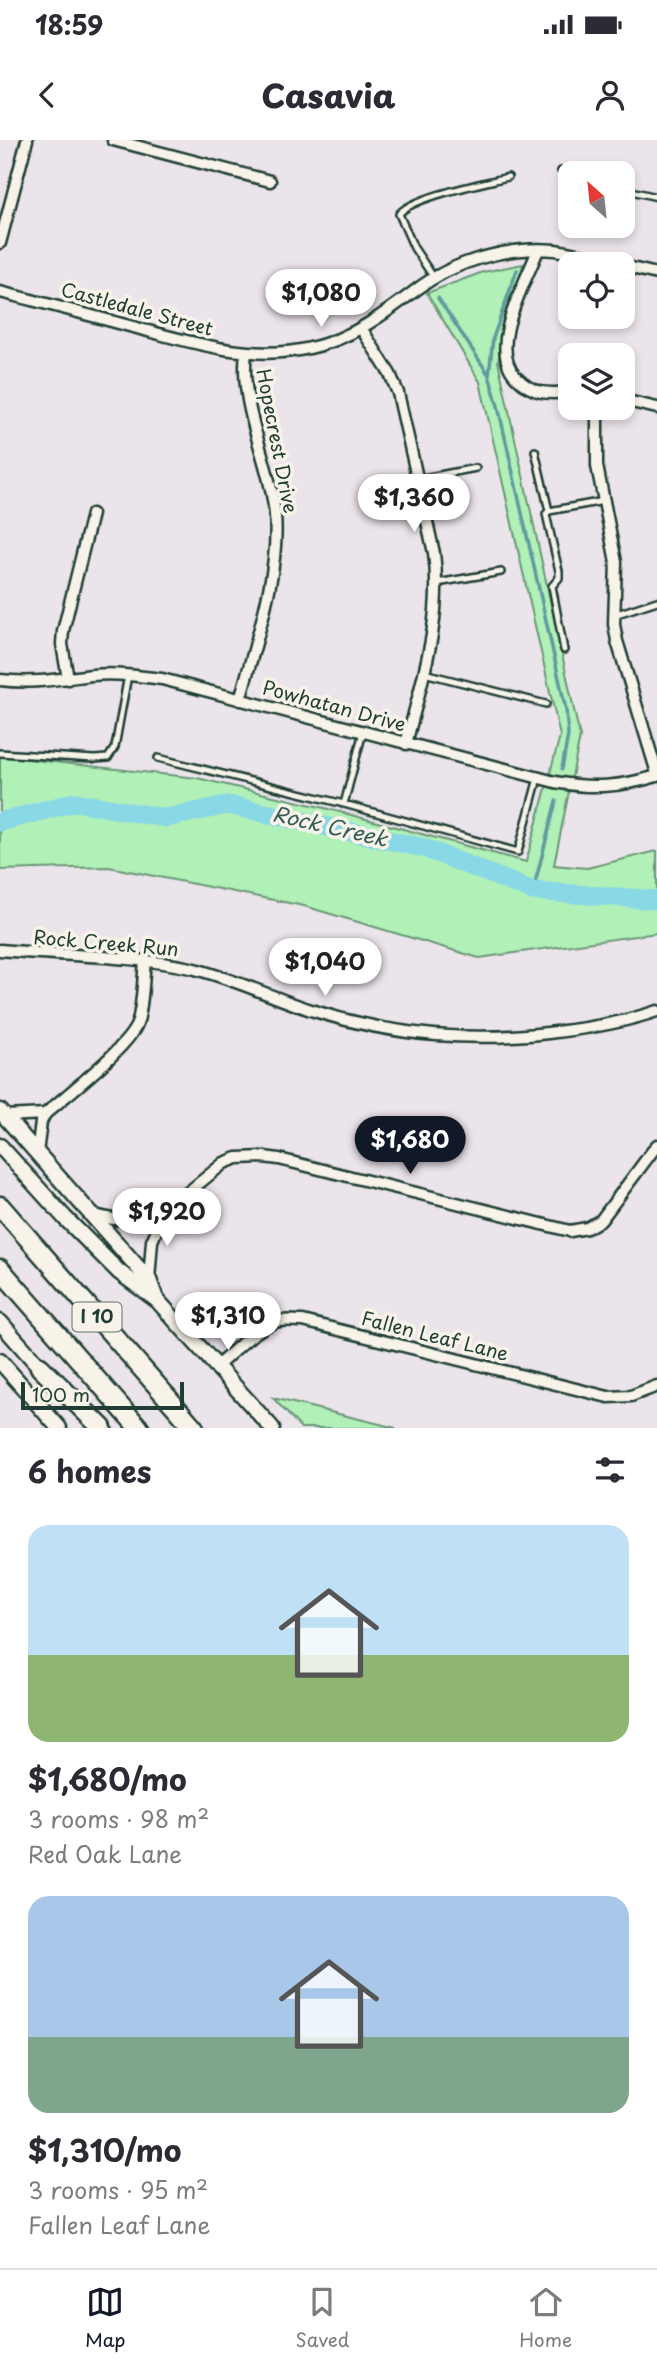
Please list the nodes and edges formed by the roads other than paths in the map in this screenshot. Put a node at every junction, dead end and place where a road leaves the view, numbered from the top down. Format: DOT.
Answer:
graph roads {
  1 [pos="27,140"];
  2 [pos="113,140"];
  3 [pos="508,177"];
  4 [pos="270,181"];
  5 [pos="635,192"];
  6 [pos="657,197"];
  7 [pos="0,243"];
  8 [pos="538,250"];
  9 [pos="558,252"];
  10 [pos="635,269"];
  11 [pos="657,274"];
  12 [pos="434,278"];
  13 [pos="0,292"];
  14 [pos="361,328"];
  15 [pos="246,352"];
  16 [pos="558,393"];
  17 [pos="635,403"];
  18 [pos="657,408"];
  19 [pos="597,420"];
  20 [pos="535,451"];
  21 [pos="476,468"];
  22 [pos="418,479"];
  23 [pos="604,501"];
  24 [pos="549,511"];
  25 [pos="92,514"];
  26 [pos="501,572"];
  27 [pos="437,583"];
  28 [pos="657,601"];
  29 [pos="614,615"];
  30 [pos="564,650"];
  31 [pos="424,673"];
  32 [pos="128,675"];
  33 [pos="68,679"];
  34 [pos="0,680"];
  35 [pos="240,699"];
  36 [pos="546,704"];
  37 [pos="363,732"];
  38 [pos="406,744"];
  39 [pos="0,753"];
  40 [pos="158,758"];
  41 [pos="657,775"];
  42 [pos="538,778"];
  43 [pos="344,804"];
  44 [pos="0,950"];
  45 [pos="145,961"];
  46 [pos="657,1011"];
  47 [pos="2,1114"];
  48 [pos="45,1114"];
  49 [pos="657,1145"];
  50 [pos="0,1146"];
  51 [pos="37,1153"];
  52 [pos="0,1206"];
  53 [pos="165,1211"];
  54 [pos="92,1214"];
  55 [pos="0,1269"];
  56 [pos="149,1280"];
  57 [pos="157,1300"];
  58 [pos="0,1322"];
  59 [pos="0,1361"];
  60 [pos="217,1366"];
  61 [pos="40,1367"];
  62 [pos="655,1389"];
  63 [pos="59,1428"];
  64 [pos="92,1428"];
  65 [pos="102,1428"];
  66 [pos="139,1428"];
  67 [pos="194,1428"];
  68 [pos="272,1428"];
  1 -- 7 [label="street"];
  2 -- 4 [label="street"];
  3 -- 12 [label="lane"];
  5 -- 6 [label="lane"];
  8 -- 9 [label="street, Castledale Street"];
  8 -- 12 [label="street, Castledale Street"];
  8 -- 16 [label="street"];
  10 -- 11 [label="street"];
  12 -- 14 [label="street, Castledale Street"];
  13 -- 15 [label="street, Castledale Street"];
  14 -- 15 [label="street, Castledale Street"];
  14 -- 22 [label="street"];
  15 -- 35 [label="street, Hopecrest Drive"];
  17 -- 18 [label="street"];
  19 -- 23 [label="street"];
  20 -- 24 [label="lane"];
  21 -- 22 [label="lane"];
  22 -- 27 [label="street"];
  23 -- 24 [label="lane"];
  23 -- 29 [label="street"];
  24 -- 30 [label="lane"];
  25 -- 33 [label="street"];
  26 -- 27 [label="lane"];
  27 -- 31 [label="street"];
  28 -- 29 [label="lane"];
  29 -- 41 [label="street"];
  31 -- 36 [label="lane"];
  31 -- 38 [label="street"];
  32 -- 33 [label="street, Powhatan Drive"];
  32 -- 35 [label="street, Powhatan Drive"];
  32 -- 39 [label="lane"];
  33 -- 34 [label="street, Powhatan Drive"];
  35 -- 37 [label="street, Powhatan Drive"];
  37 -- 38 [label="street, Powhatan Drive"];
  37 -- 43 [label="lane"];
  38 -- 42 [label="street, Powhatan Drive"];
  40 -- 43 [label="lane"];
  41 -- 42 [label="street, Powhatan Drive"];
  42 -- 43 [label="lane"];
  44 -- 45 [label="street, Rock Creek Run"];
  45 -- 46 [label="street, Rock Creek Run"];
  45 -- 48 [label="street"];
  47 -- 48 [label="street"];
  47 -- 51 [label="main road"];
  48 -- 51 [label="street"];
  49 -- 53 [label="street"];
  50 -- 57 [label="main road"];
  51 -- 54 [label="main road"];
  52 -- 67 [label="highway, I 10"];
  53 -- 54 [label="street"];
  53 -- 56 [label="street"];
  54 -- 56 [label="main road"];
  55 -- 66 [label="highway, I 10"];
  56 -- 57 [label="main road"];
  57 -- 60 [label="main road"];
  58 -- 61 [label="main road"];
  59 -- 63 [label="main road"];
  60 -- 62 [label="street, Fallen Leaf Lane"];
  60 -- 68 [label="main road"];
  61 -- 64 [label="main road"];
  61 -- 65 [label="highway"];
}
